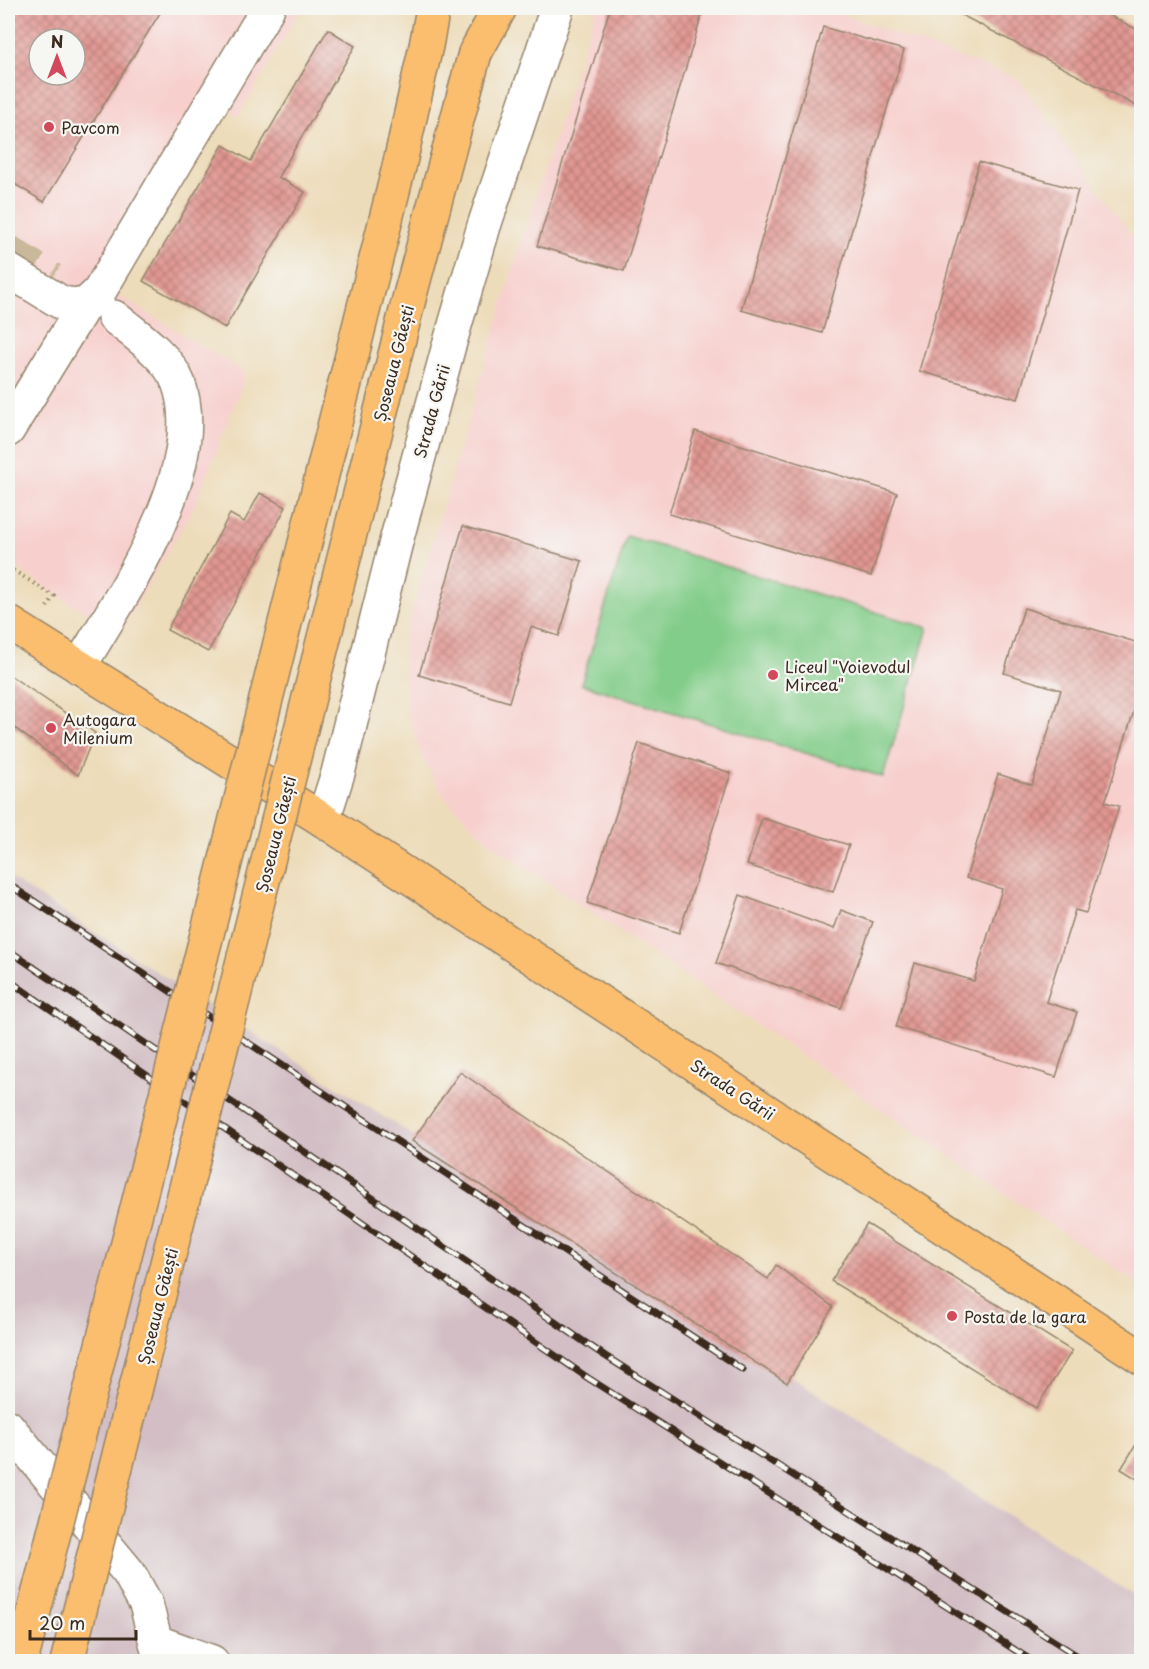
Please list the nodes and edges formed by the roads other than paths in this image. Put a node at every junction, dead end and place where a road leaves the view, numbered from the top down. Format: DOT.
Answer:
graph roads {
  1 [pos="268,8"];
  2 [pos="433,8"];
  3 [pos="484,8"];
  4 [pos="500,8"];
  5 [pos="557,8"];
  6 [pos="475,53"];
  7 [pos="8,270"];
  8 [pos="84,306"];
  9 [pos="114,317"];
  10 [pos="8,430"];
  11 [pos="8,622"];
  12 [pos="79,667"];
  13 [pos="323,820"];
  14 [pos="1142,1358"];
  15 [pos="8,1427"];
  16 [pos="159,1652"];
  17 [pos="21,1662"];
  18 [pos="67,1662"];
  19 [pos="212,1662"];
  1 -- 8 [label="street"];
  2 -- 17 [label="main road, bridge"];
  3 -- 6 [label="main road, Șoseaua Găești"];
  4 -- 6 [label="main road"];
  5 -- 13 [label="street, Strada Gării"];
  6 -- 18 [label="main road, Șoseaua Găești, bridge"];
  7 -- 8 [label="street"];
  8 -- 10 [label="street"];
  9 -- 12 [label="street"];
  11 -- 12 [label="main road, Strada Gării"];
  12 -- 13 [label="main road, Strada Gării"];
  13 -- 14 [label="main road, Strada Gării"];
  15 -- 16 [label="street"];
  16 -- 19 [label="street"];
}
